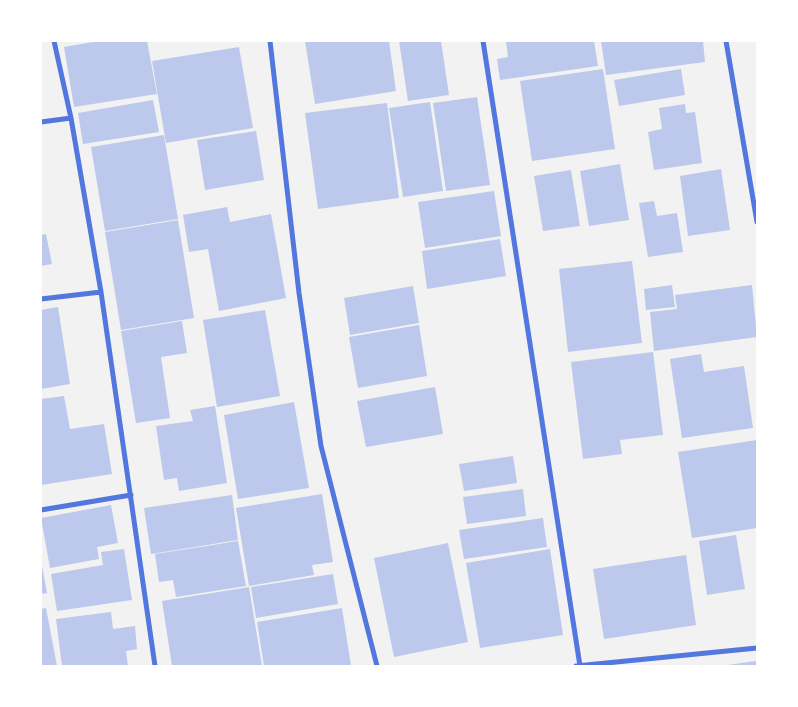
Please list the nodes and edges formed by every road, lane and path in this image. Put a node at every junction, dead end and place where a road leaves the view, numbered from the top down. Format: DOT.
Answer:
graph roads {
  1 [pos="54,41"];
  2 [pos="270,41"];
  3 [pos="483,41"];
  4 [pos="726,41"];
  5 [pos="71,118"];
  6 [pos="41,122"];
  7 [pos="757,222"];
  8 [pos="101,292"];
  9 [pos="41,299"];
  10 [pos="131,495"];
  11 [pos="41,510"];
  12 [pos="757,648"];
  13 [pos="580,665"];
  14 [pos="155,666"];
  15 [pos="377,666"];
  16 [pos="576,666"];
  1 -- 5 [label="street"];
  2 -- 15 [label="street"];
  3 -- 13 [label="street"];
  4 -- 7 [label="street"];
  5 -- 6 [label="street"];
  5 -- 8 [label="street"];
  8 -- 9 [label="street"];
  8 -- 10 [label="street"];
  10 -- 11 [label="street"];
  10 -- 14 [label="street"];
  12 -- 13 [label="street"];
  13 -- 16 [label="street"];
}
